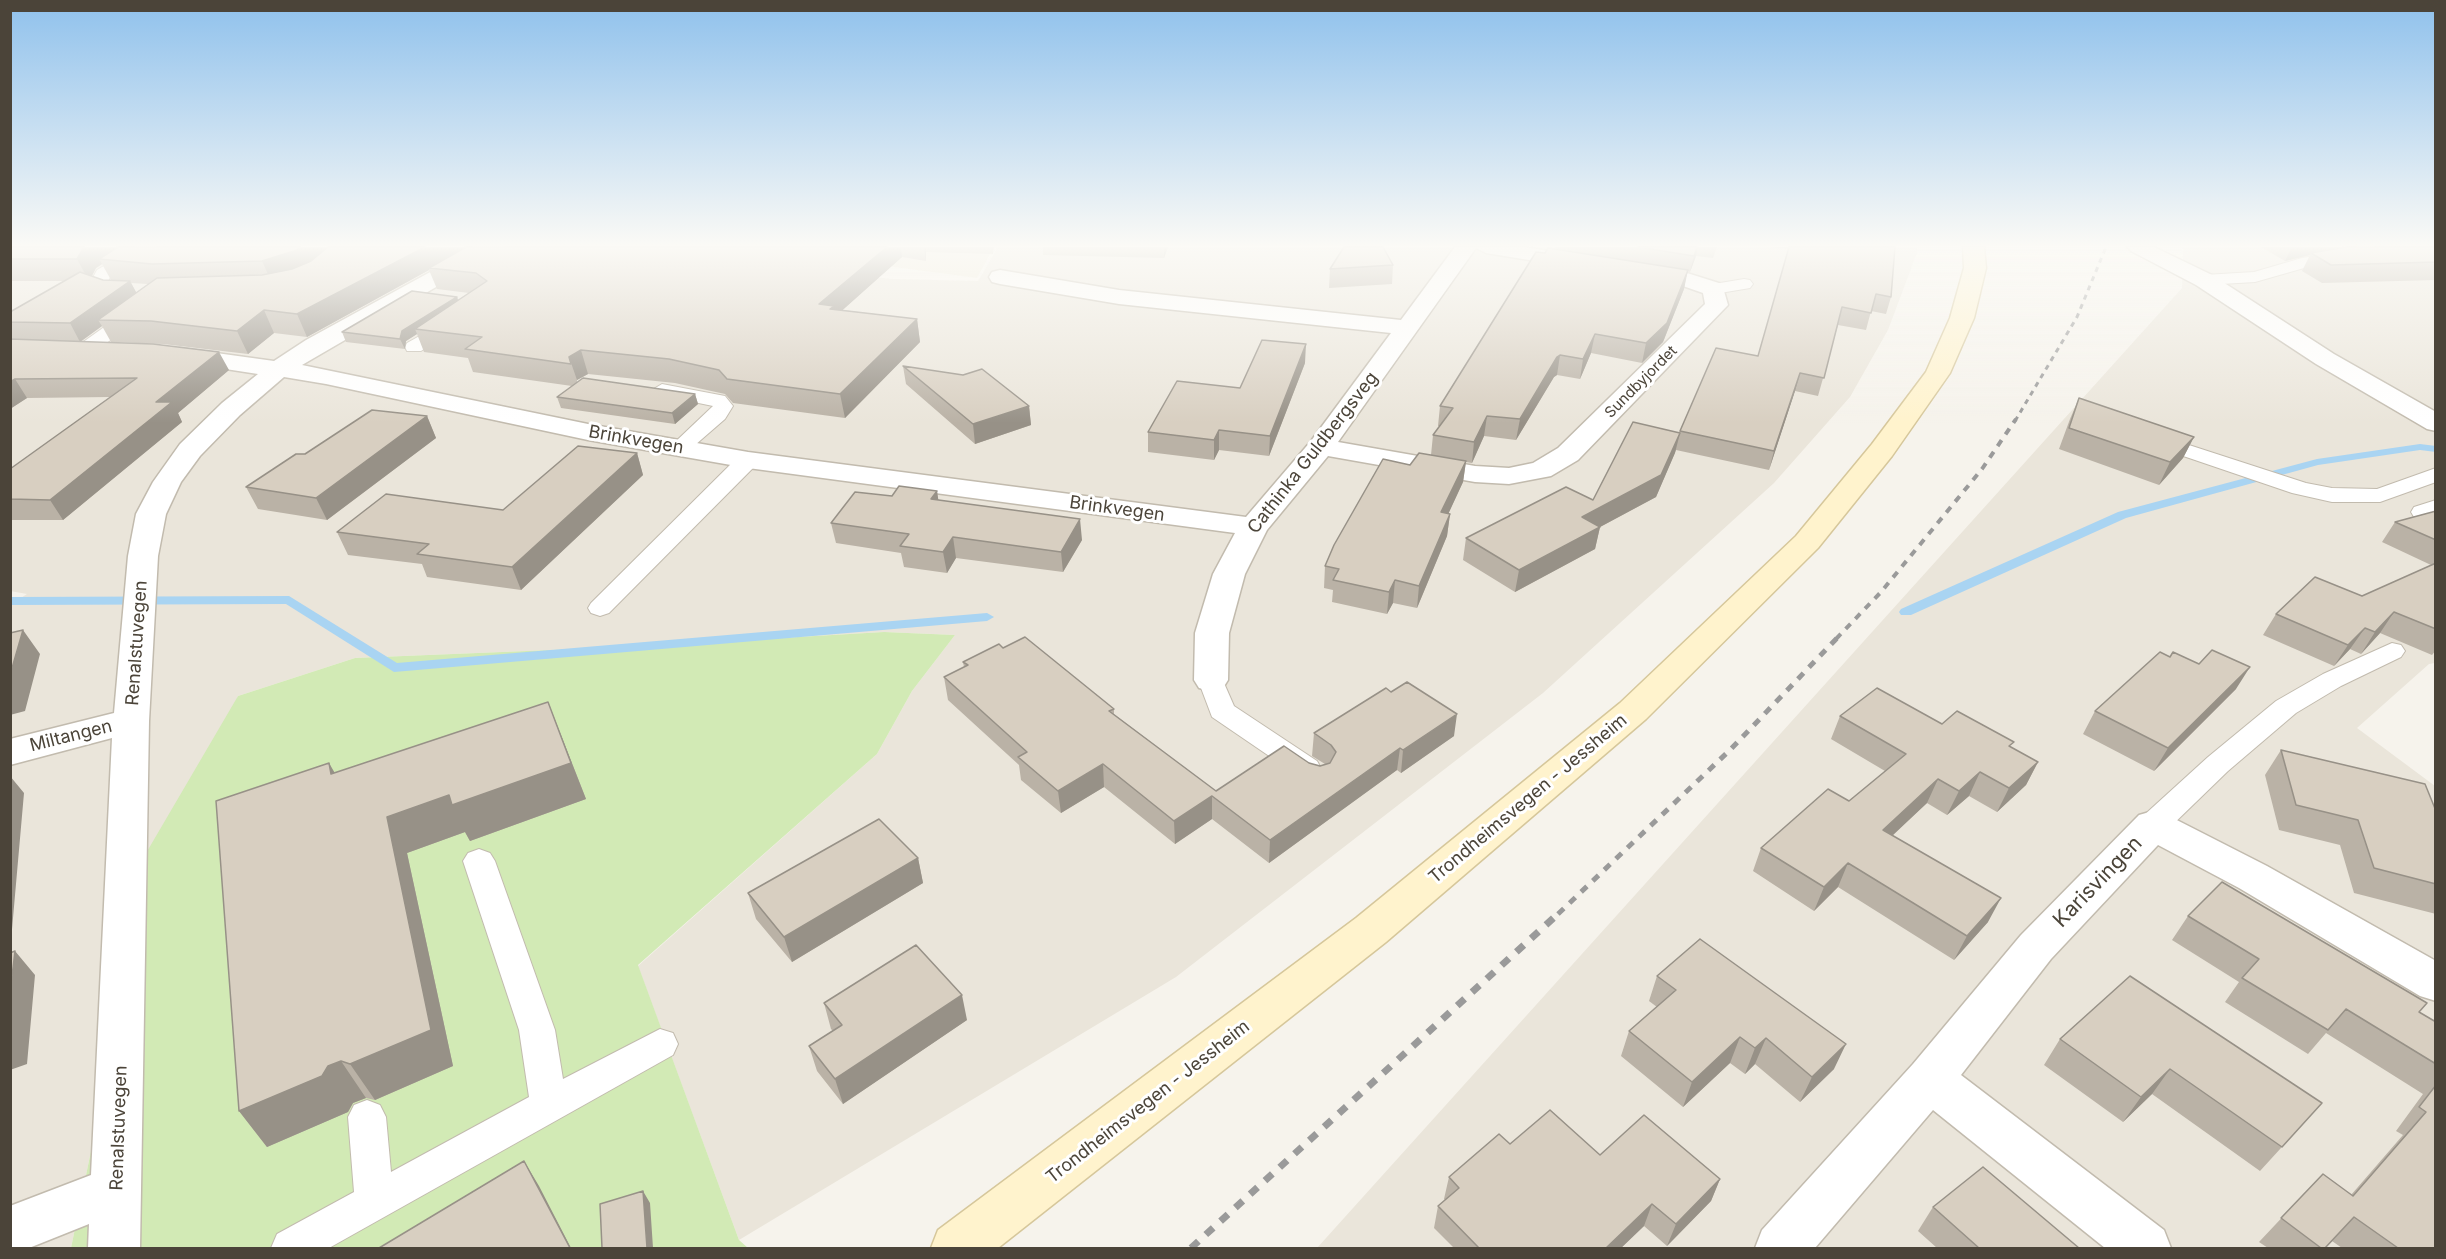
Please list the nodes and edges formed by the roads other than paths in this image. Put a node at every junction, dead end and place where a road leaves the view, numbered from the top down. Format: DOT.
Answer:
graph roads {
  1 [pos="135,306"];
  2 [pos="400,306"];
  3 [pos="1200,306"];
  4 [pos="1423,306"];
  5 [pos="1716,306"];
  6 [pos="1965,306"];
  7 [pos="2243,306"];
  8 [pos="464,315"];
  9 [pos="1407,328"];
  10 [pos="414,346"];
  11 [pos="75,349"];
  12 [pos="279,369"];
  13 [pos="642,388"];
  14 [pos="2436,423"];
  15 [pos="2140,435"];
  16 [pos="1321,447"];
  17 [pos="680,448"];
  18 [pos="748,460"];
  19 [pos="2436,474"];
  20 [pos="1253,527"];
  21 [pos="600,608"];
  22 [pos="2392,651"];
  23 [pos="1211,680"];
  24 [pos="131,721"];
  25 [pos="10,752"];
  26 [pos="1318,776"];
  27 [pos="2153,825"];
  28 [pos="479,861"];
  29 [pos="2436,983"];
  30 [pos="660,1044"];
  31 [pos="1930,1079"];
  32 [pos="549,1106"];
  33 [pos="367,1117"];
  34 [pos="117,1189"];
  35 [pos="375,1202"];
  36 [pos="10,1231"];
  37 [pos="114,1248"];
  38 [pos="291,1248"];
  39 [pos="957,1248"];
  40 [pos="1781,1248"];
  41 [pos="2145,1248"];
  1 -- 11 [label="lane"];
  2 -- 12 [label="street, Renalstuvegen"];
  3 -- 9 [label="street"];
  4 -- 9 [label="street, Cathinka Guldbergsveg"];
  5 -- 16 [label="street, Sundbyjordet"];
  6 -- 39 [label="main road, Trondheimsvegen - Jessheim"];
  7 -- 14 [label="street"];
  8 -- 10 [label="lane"];
  9 -- 16 [label="street, Cathinka Guldbergsveg"];
  11 -- 12 [label="street, Brinkvegen"];
  12 -- 17 [label="street, Brinkvegen"];
  12 -- 24 [label="street, Renalstuvegen"];
  13 -- 17 [label="lane"];
  15 -- 19 [label="lane"];
  16 -- 20 [label="street, Cathinka Guldbergsveg"];
  17 -- 18 [label="street, Brinkvegen"];
  18 -- 20 [label="street, Brinkvegen"];
  18 -- 21 [label="lane"];
  20 -- 23 [label="street, Cathinka Guldbergsveg"];
  22 -- 27 [label="lane"];
  23 -- 26 [label="lane"];
  24 -- 25 [label="street, Miltangen"];
  24 -- 34 [label="street, Renalstuvegen"];
  27 -- 29 [label="street, Karisvingen"];
  27 -- 31 [label="street, Karisvingen"];
  28 -- 32 [label="lane"];
  30 -- 32 [label="lane"];
  31 -- 40 [label="street, Karisvingen"];
  31 -- 41 [label="street"];
  32 -- 35 [label="lane"];
  33 -- 35 [label="lane"];
  34 -- 36 [label="street"];
  34 -- 37 [label="street, Renalstuvegen"];
  35 -- 38 [label="lane"];
}
